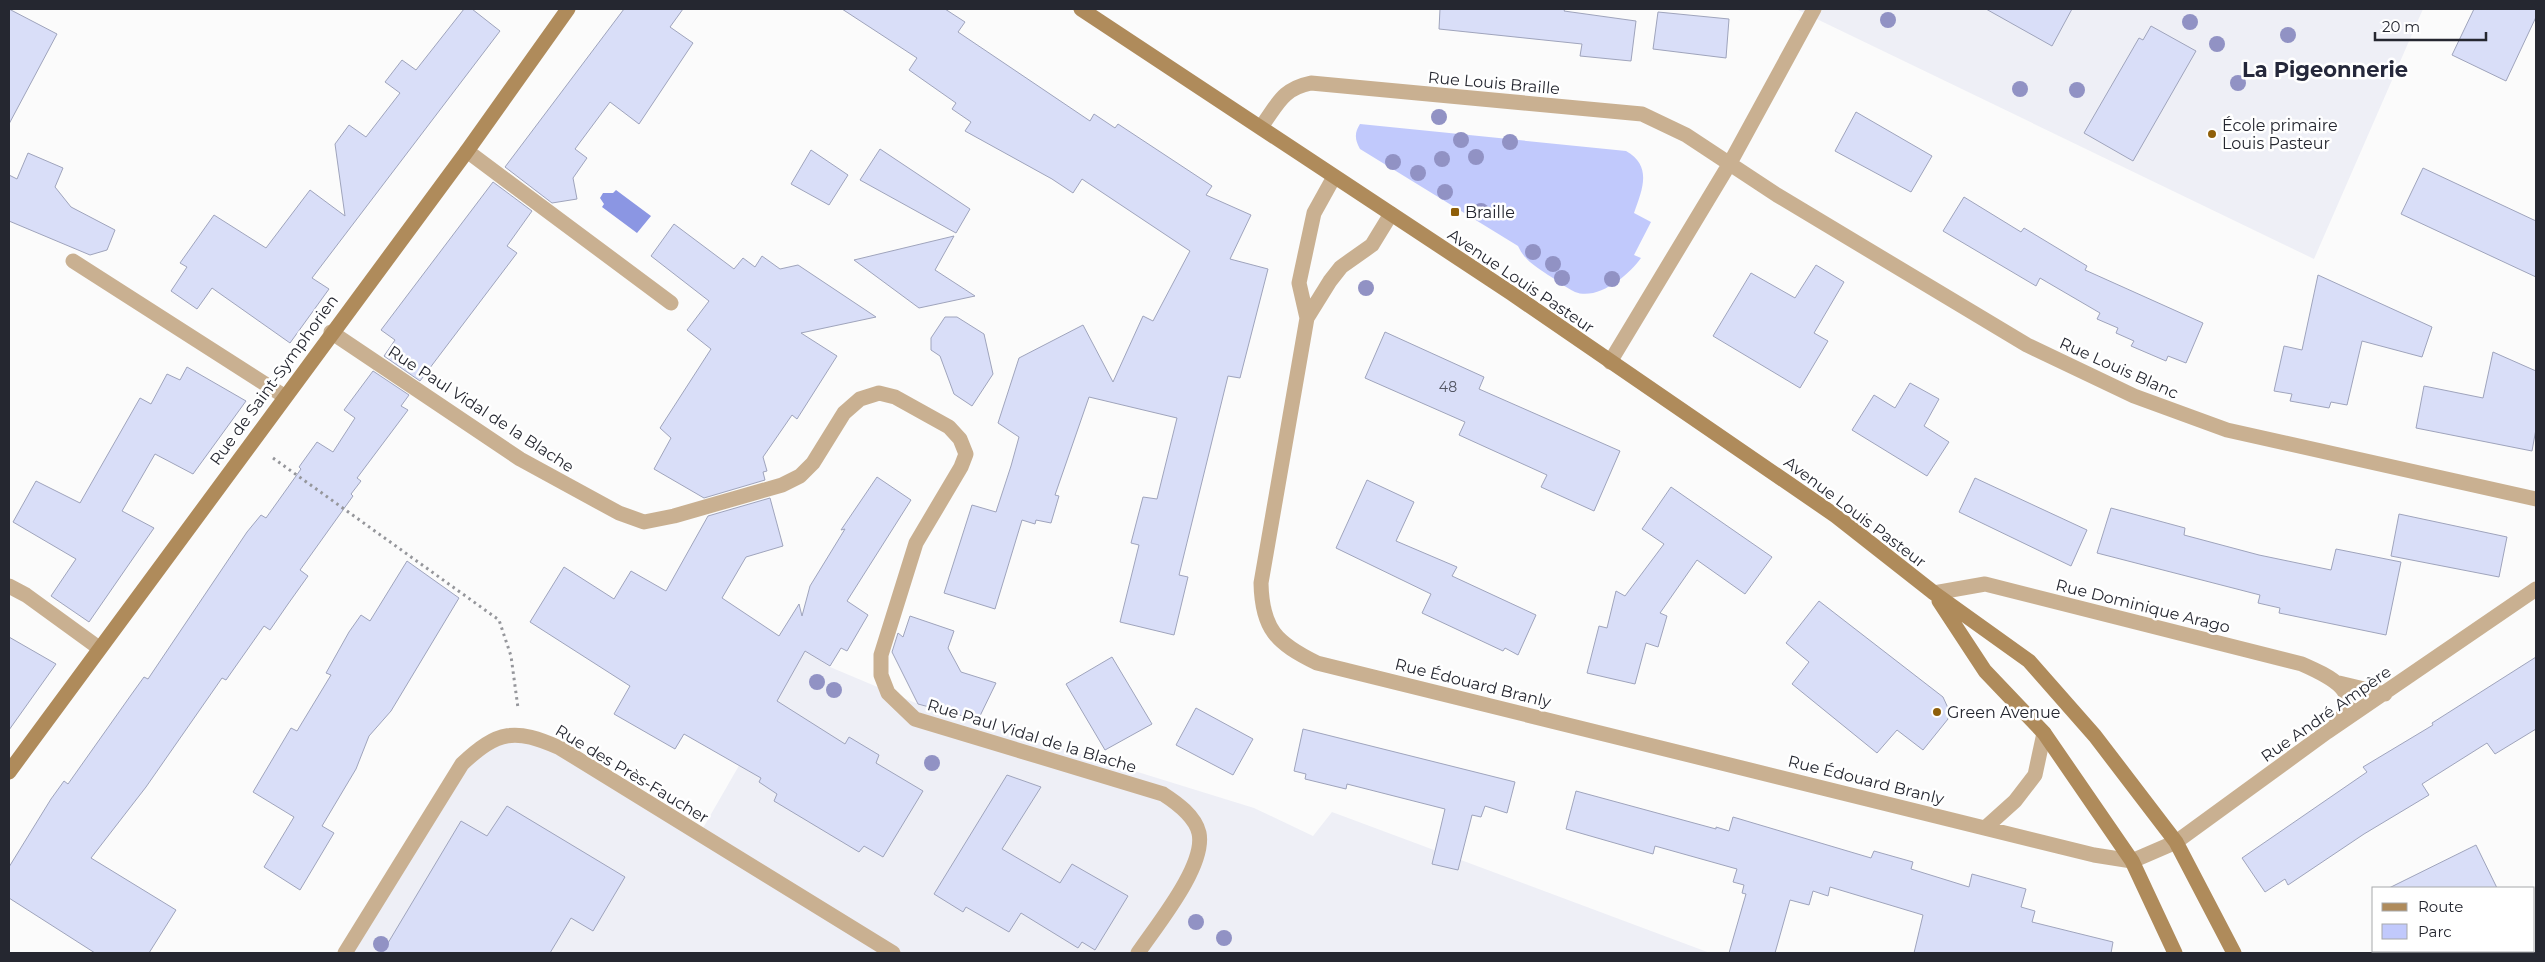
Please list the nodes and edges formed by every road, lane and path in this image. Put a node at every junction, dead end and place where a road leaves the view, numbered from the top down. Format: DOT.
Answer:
graph roads {
  1 [pos="1081,9"];
  2 [pos="1814,9"];
  3 [pos="565,10"];
  4 [pos="1261,127"];
  5 [pos="467,151"];
  6 [pos="1730,163"];
  7 [pos="1334,178"];
  8 [pos="1391,214"];
  9 [pos="73,262"];
  10 [pos="671,303"];
  11 [pos="1307,318"];
  12 [pos="331,332"];
  13 [pos="1610,362"];
  14 [pos="284,396"];
  15 [pos="250,442"];
  16 [pos="2536,499"];
  17 [pos="9,586"];
  18 [pos="2536,589"];
  19 [pos="1934,593"];
  20 [pos="99,648"];
  21 [pos="2339,683"];
  22 [pos="2385,694"];
  23 [pos="2327,732"];
  24 [pos="2044,733"];
  25 [pos="522,734"];
  26 [pos="9,772"];
  27 [pos="1985,828"];
  28 [pos="2176,842"];
  29 [pos="2132,861"];
  30 [pos="345,953"];
  31 [pos="893,953"];
  32 [pos="1138,953"];
  33 [pos="2175,953"];
  34 [pos="2234,953"];
  1 -- 4 [label="main road, Avenue Louis Pasteur"];
  2 -- 6 [label="street"];
  3 -- 5 [label="main road, Rue de Saint-Symphorien"];
  4 -- 6 [label="street, Rue Louis Braille"];
  4 -- 7 [label="main road, Avenue Louis Pasteur"];
  5 -- 10 [label="street"];
  5 -- 12 [label="main road, Rue de Saint-Symphorien"];
  6 -- 13 [label="street"];
  6 -- 16 [label="street, Rue Louis Blanc"];
  7 -- 8 [label="main road, Avenue Louis Pasteur"];
  7 -- 11 [label="street, Rue Édouard Branly"];
  8 -- 11 [label="street, Rue Édouard Branly"];
  8 -- 13 [label="main road, Avenue Louis Pasteur"];
  9 -- 14 [label="street"];
  11 -- 27 [label="street, Rue Édouard Branly"];
  12 -- 14 [label="main road, Rue de Saint-Symphorien"];
  12 -- 32 [label="street, Rue Paul Vidal de la Blache"];
  13 -- 19 [label="main road, Avenue Louis Pasteur"];
  14 -- 15 [label="main road, Rue de Saint-Symphorien"];
  15 -- 20 [label="main road, Rue de Saint-Symphorien"];
  15 -- 25 [label="path"];
  17 -- 20 [label="street"];
  18 -- 22 [label="street, Rue André Ampère"];
  19 -- 21 [label="street, Rue Dominique Arago"];
  19 -- 24 [label="main road, Avenue Louis Pasteur"];
  19 -- 28 [label="main road, Avenue Louis Pasteur"];
  20 -- 26 [label="main road, Rue de Saint-Symphorien"];
  21 -- 22 [label="street, Rue Dominique Arago"];
  21 -- 23 [label="street"];
  22 -- 23 [label="street, Rue André Ampère"];
  23 -- 28 [label="street, Rue André Ampère"];
  24 -- 27 [label="street"];
  24 -- 29 [label="main road, Avenue Louis Pasteur"];
  25 -- 30 [label="street"];
  25 -- 31 [label="street, Rue des Près-Faucher"];
  27 -- 29 [label="street, Rue Édouard Branly"];
  28 -- 29 [label="street, Rue André Ampère"];
  28 -- 34 [label="main road, Avenue Louis Pasteur"];
  29 -- 33 [label="main road, Avenue Louis Pasteur"];
}
